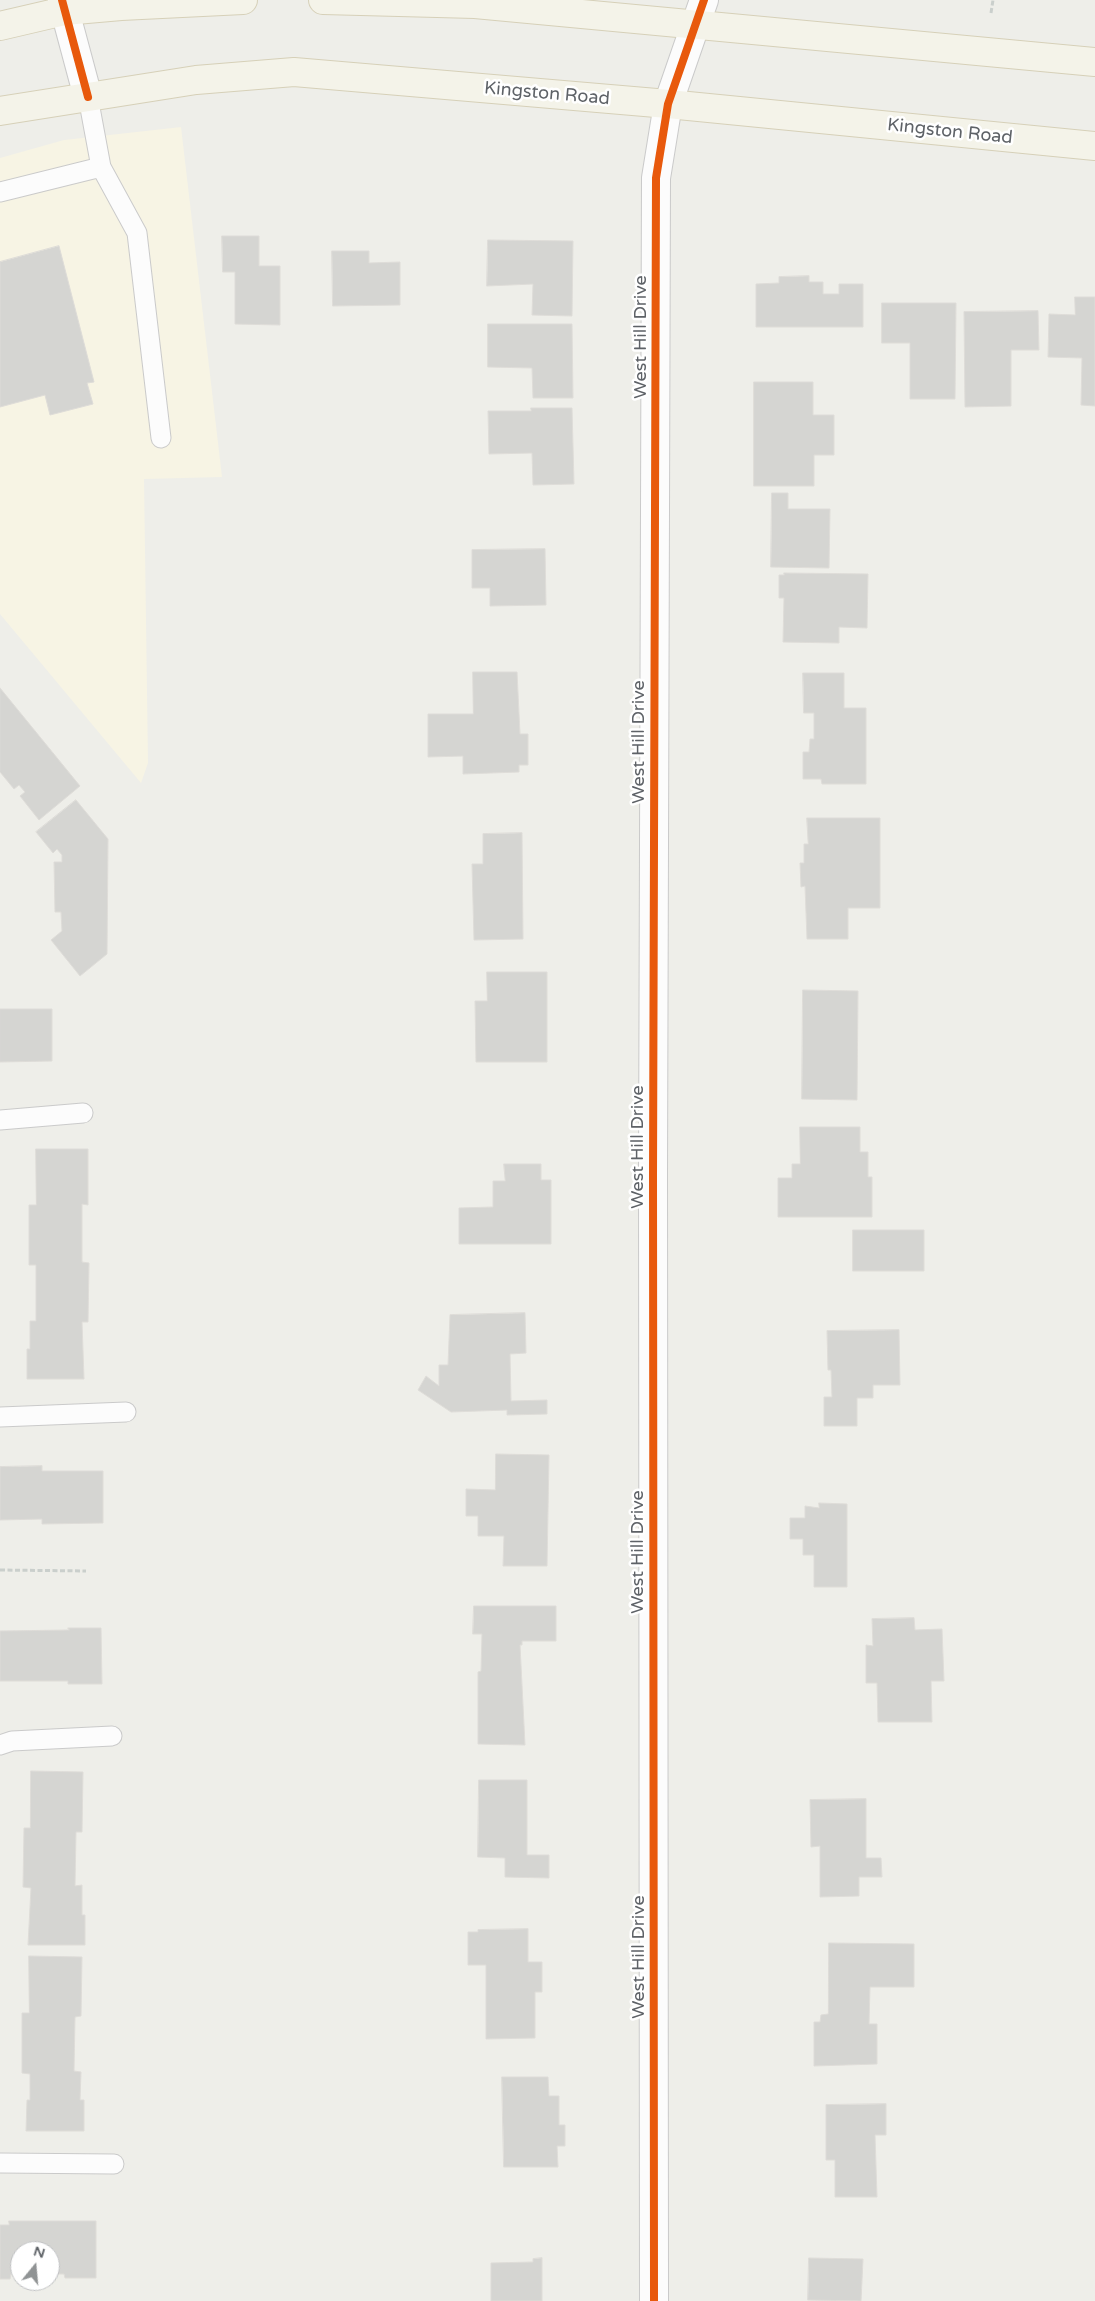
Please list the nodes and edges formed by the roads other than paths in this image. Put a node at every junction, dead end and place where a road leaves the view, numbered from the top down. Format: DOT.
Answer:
graph roads {
  1 [pos="243,0"];
  2 [pos="323,0"];
  3 [pos="704,0"];
  4 [pos="63,6"];
  5 [pos="696,25"];
  6 [pos="0,26"];
  7 [pos="1095,62"];
  8 [pos="88,97"];
  9 [pos="668,104"];
  10 [pos="0,112"];
  11 [pos="1095,146"];
  12 [pos="101,167"];
  13 [pos="0,192"];
  14 [pos="161,438"];
  15 [pos="83,1113"];
  16 [pos="0,1120"];
  17 [pos="126,1412"];
  18 [pos="0,1417"];
  19 [pos="112,1736"];
  20 [pos="0,1745"];
  21 [pos="0,2164"];
  22 [pos="114,2164"];
  23 [pos="654,2301"];
  1 -- 4 [label="main road"];
  2 -- 5 [label="main road"];
  3 -- 5 [label="street, West Hill Drive"];
  4 -- 6 [label="main road"];
  4 -- 8 [label="street"];
  5 -- 7 [label="main road"];
  5 -- 9 [label="street, West Hill Drive"];
  8 -- 9 [label="main road, Kingston Road"];
  8 -- 10 [label="main road, Kingston Road"];
  8 -- 12 [label="lane"];
  9 -- 11 [label="main road, Kingston Road"];
  9 -- 23 [label="street, West Hill Drive"];
  12 -- 13 [label="lane"];
  12 -- 14 [label="lane"];
  15 -- 16 [label="lane"];
  17 -- 18 [label="lane"];
  19 -- 20 [label="lane"];
  21 -- 22 [label="lane"];
}
